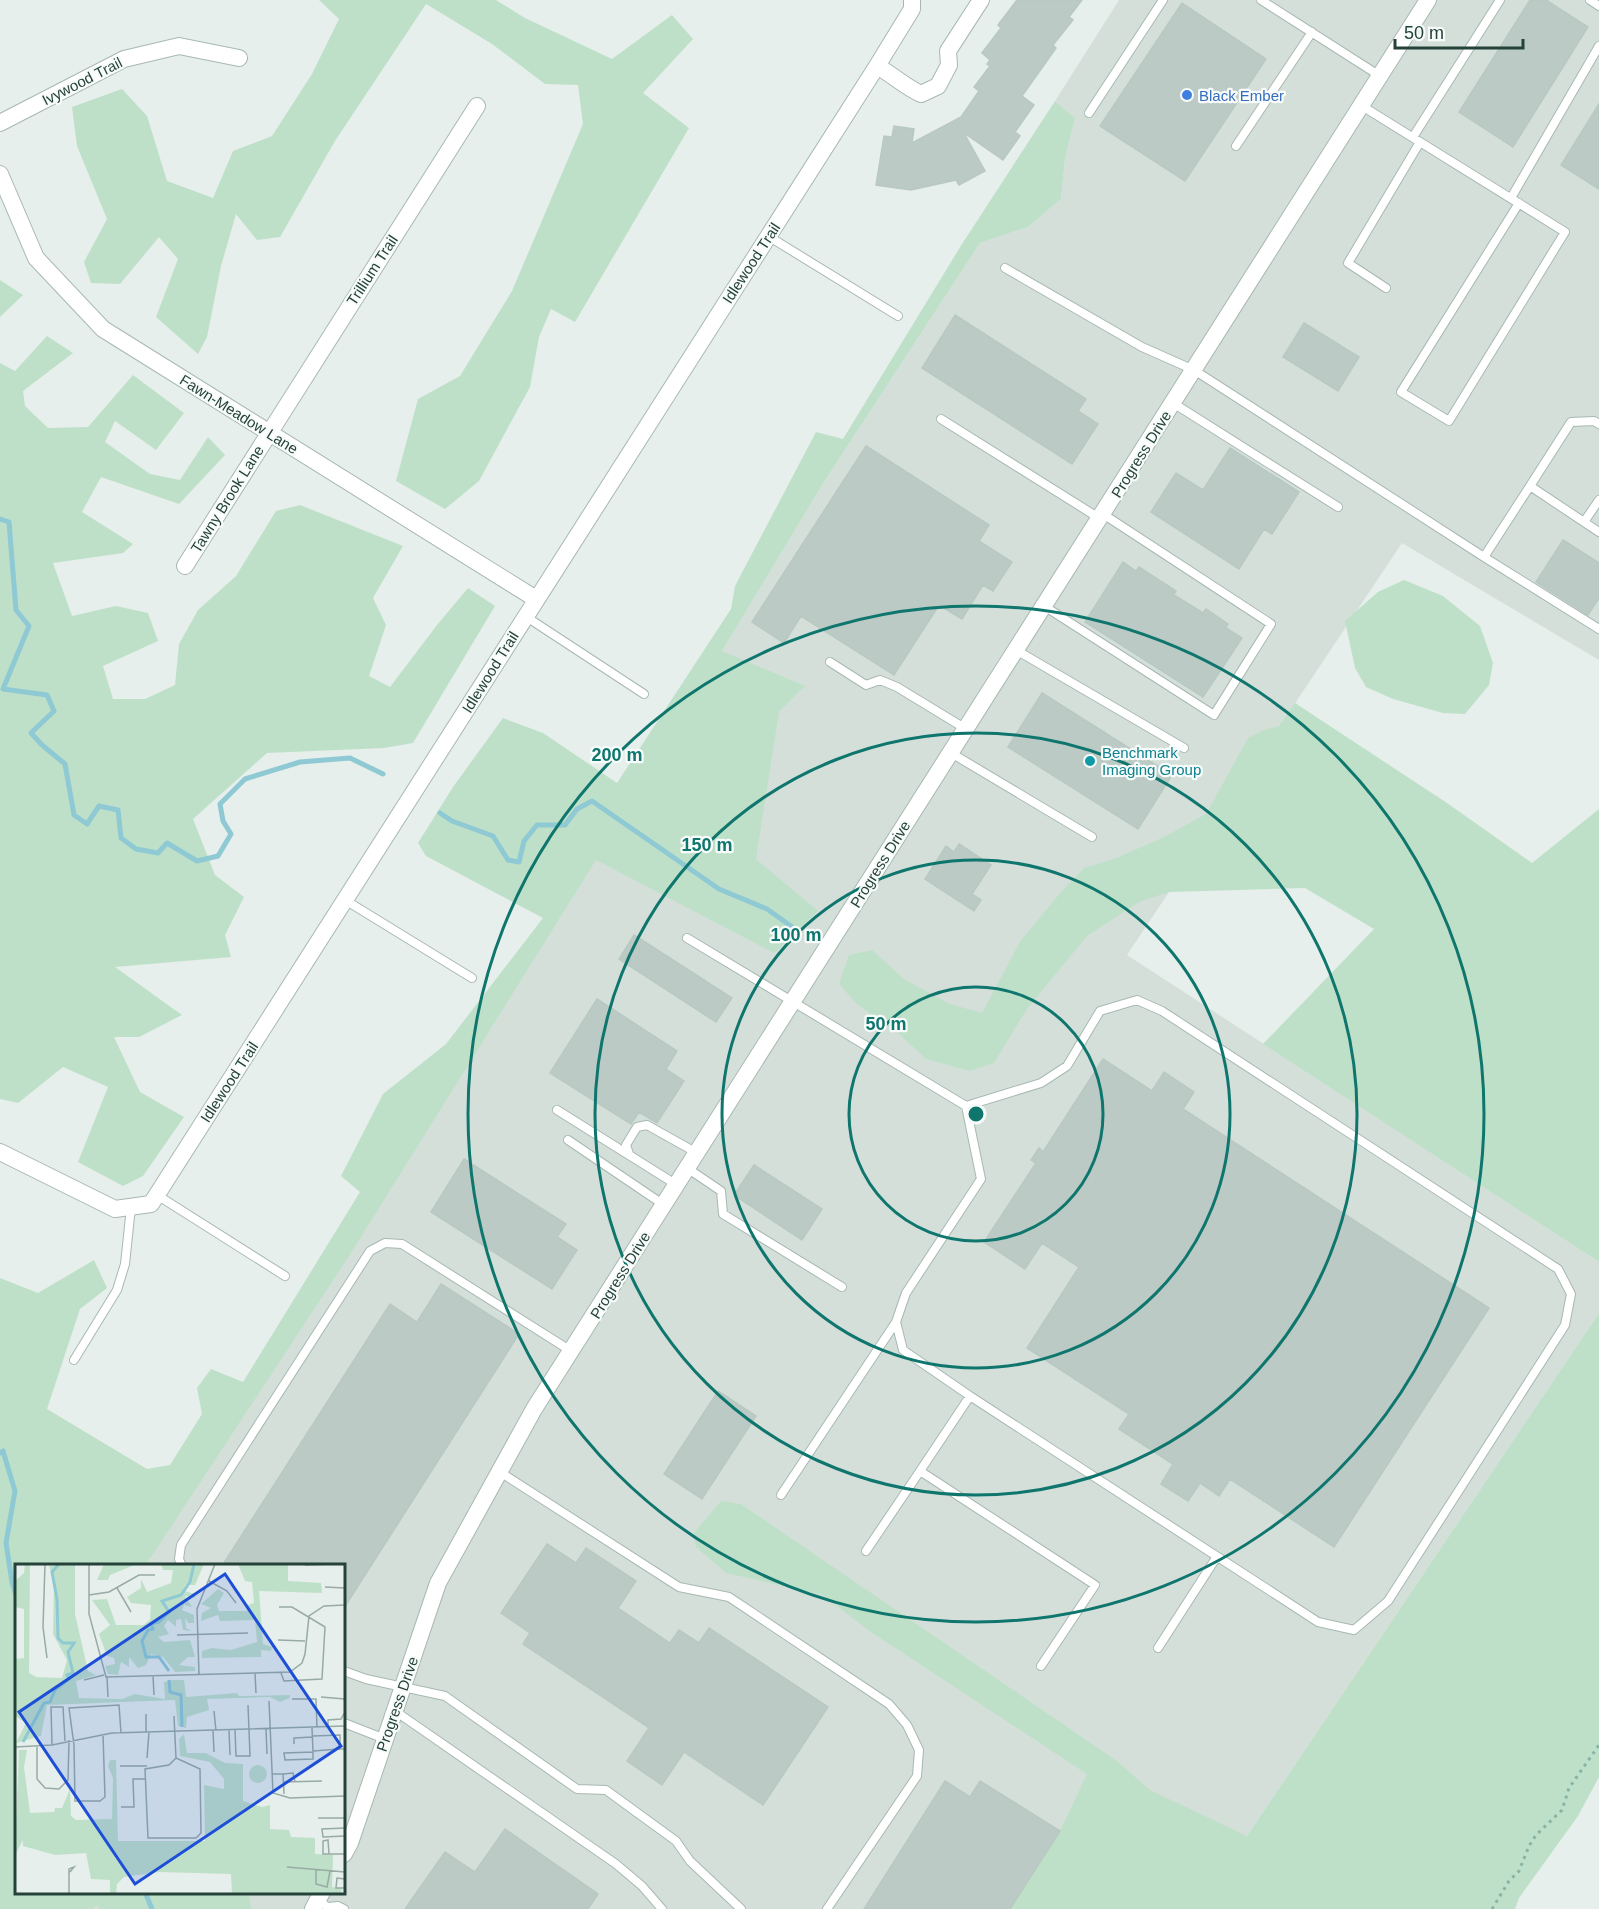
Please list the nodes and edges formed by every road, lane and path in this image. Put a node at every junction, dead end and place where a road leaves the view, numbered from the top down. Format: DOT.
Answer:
graph roads {
  1 [pos="912,0"];
  2 [pos="981,0"];
  3 [pos="1163,0"];
  4 [pos="1261,0"];
  5 [pos="1500,0"];
  6 [pos="1590,0"];
  7 [pos="1424,2"];
  8 [pos="1599,6"];
  9 [pos="1312,32"];
  10 [pos="1599,46"];
  11 [pos="239,58"];
  12 [pos="877,66"];
  13 [pos="1380,76"];
  14 [pos="477,106"];
  15 [pos="1362,106"];
  16 [pos="1089,113"];
  17 [pos="0,123"];
  18 [pos="1416,140"];
  19 [pos="1236,146"];
  20 [pos="0,174"];
  21 [pos="1511,198"];
  22 [pos="1519,203"];
  23 [pos="768,236"];
  24 [pos="1005,268"];
  25 [pos="1386,288"];
  26 [pos="898,316"];
  27 [pos="1194,370"];
  28 [pos="1173,403"];
  29 [pos="941,419"];
  30 [pos="1599,424"];
  31 [pos="268,433"];
  32 [pos="1530,486"];
  33 [pos="1599,500"];
  34 [pos="1338,507"];
  35 [pos="1101,516"];
  36 [pos="1584,522"];
  37 [pos="1599,532"];
  38 [pos="1484,557"];
  39 [pos="185,566"];
  40 [pos="536,599"];
  41 [pos="1044,606"];
  42 [pos="525,616"];
  43 [pos="1599,629"];
  44 [pos="1016,650"];
  45 [pos="830,662"];
  46 [pos="644,694"];
  47 [pos="967,729"];
  48 [pos="1184,748"];
  49 [pos="951,753"];
  50 [pos="1092,837"];
  51 [pos="345,900"];
  52 [pos="687,938"];
  53 [pos="472,978"];
  54 [pos="793,1001"];
  55 [pos="966,1106"];
  56 [pos="557,1110"];
  57 [pos="568,1140"];
  58 [pos="0,1152"];
  59 [pos="629,1154"];
  60 [pos="697,1154"];
  61 [pos="687,1168"];
  62 [pos="677,1185"];
  63 [pos="157,1195"];
  64 [pos="664,1205"];
  65 [pos="130,1207"];
  66 [pos="285,1276"];
  67 [pos="842,1287"];
  68 [pos="896,1322"];
  69 [pos="571,1351"];
  70 [pos="74,1359"];
  71 [pos="970,1396"];
  72 [pos="920,1471"];
  73 [pos="500,1472"];
  74 [pos="781,1495"];
  75 [pos="866,1551"];
  76 [pos="1216,1557"];
  77 [pos="181,1564"];
  78 [pos="1158,1648"];
  79 [pos="1041,1666"];
  80 [pos="345,1671"];
  81 [pos="403,1688"];
  82 [pos="395,1712"];
  83 [pos="345,1722"];
  84 [pos="385,1739"];
  85 [pos="1599,1745"];
  86 [pos="346,1846"];
  87 [pos="322,1903"];
  88 [pos="344,1909"];
  89 [pos="662,1909"];
  90 [pos="741,1909"];
  91 [pos="827,1909"];
  92 [pos="1492,1909"];
  1 -- 12 [label="street, Idlewood Trail"];
  2 -- 12 [label="street"];
  3 -- 16 [label="lane"];
  4 -- 9 [label="lane"];
  5 -- 18 [label="lane"];
  6 -- 8 [label="lane"];
  7 -- 13 [label="street, Progress Drive"];
  9 -- 13 [label="lane"];
  9 -- 19 [label="lane"];
  10 -- 21 [label="lane"];
  11 -- 17 [label="street, Ivywood Trail"];
  12 -- 23 [label="street, Idlewood Trail"];
  13 -- 15 [label="street, Progress Drive"];
  14 -- 31 [label="street, Trillium Trail"];
  15 -- 18 [label="lane"];
  15 -- 27 [label="street, Progress Drive"];
  18 -- 21 [label="lane"];
  18 -- 25 [label="lane"];
  20 -- 31 [label="street, Fawn-Meadow Lane"];
  21 -- 22 [label="lane"];
  22 -- 22 [label="lane"];
  23 -- 26 [label="lane"];
  23 -- 40 [label="street, Idlewood Trail"];
  24 -- 27 [label="lane"];
  27 -- 28 [label="street, Progress Drive"];
  27 -- 38 [label="lane"];
  28 -- 34 [label="lane"];
  28 -- 35 [label="street, Progress Drive"];
  29 -- 35 [label="lane"];
  30 -- 32 [label="lane"];
  31 -- 39 [label="street, Tawny Brook Lane"];
  31 -- 40 [label="street, Fawn-Meadow Lane"];
  32 -- 36 [label="lane"];
  32 -- 38 [label="lane"];
  33 -- 36 [label="lane"];
  35 -- 41 [label="street, Progress Drive"];
  35 -- 41 [label="lane"];
  36 -- 37 [label="lane"];
  38 -- 43 [label="lane"];
  40 -- 42 [label="street, Idlewood Trail"];
  41 -- 44 [label="street, Progress Drive"];
  42 -- 46 [label="lane"];
  42 -- 51 [label="street, Idlewood Trail"];
  44 -- 47 [label="street, Progress Drive"];
  44 -- 48 [label="lane"];
  45 -- 47 [label="lane"];
  47 -- 49 [label="street, Progress Drive"];
  49 -- 50 [label="lane"];
  49 -- 54 [label="street, Progress Drive"];
  51 -- 53 [label="lane"];
  51 -- 63 [label="street, Idlewood Trail"];
  52 -- 54 [label="lane"];
  54 -- 55 [label="lane"];
  54 -- 60 [label="street, Progress Drive"];
  55 -- 68 [label="lane"];
  55 -- 76 [label="lane"];
  56 -- 59 [label="lane"];
  57 -- 64 [label="lane"];
  58 -- 65 [label="street"];
  59 -- 60 [label="lane"];
  59 -- 62 [label="lane"];
  60 -- 61 [label="street, Progress Drive"];
  61 -- 62 [label="street, Progress Drive"];
  61 -- 67 [label="lane"];
  62 -- 64 [label="street, Progress Drive"];
  63 -- 65 [label="street"];
  63 -- 66 [label="lane"];
  64 -- 69 [label="street, Progress Drive"];
  65 -- 70 [label="lane"];
  68 -- 71 [label="lane"];
  68 -- 74 [label="lane"];
  69 -- 73 [label="street, Progress Drive"];
  69 -- 77 [label="lane"];
  71 -- 72 [label="lane"];
  71 -- 76 [label="lane"];
  72 -- 75 [label="lane"];
  72 -- 79 [label="lane"];
  73 -- 81 [label="street, Progress Drive"];
  73 -- 91 [label="lane"];
  76 -- 78 [label="lane"];
  80 -- 81 [label="lane"];
  81 -- 82 [label="street, Progress Drive"];
  81 -- 90 [label="lane"];
  82 -- 84 [label="street, Progress Drive"];
  82 -- 89 [label="lane"];
  83 -- 84 [label="lane"];
  84 -- 86 [label="street, Progress Drive"];
  85 -- 92 [label="path"];
  87 -- 88 [label="lane"];
}
